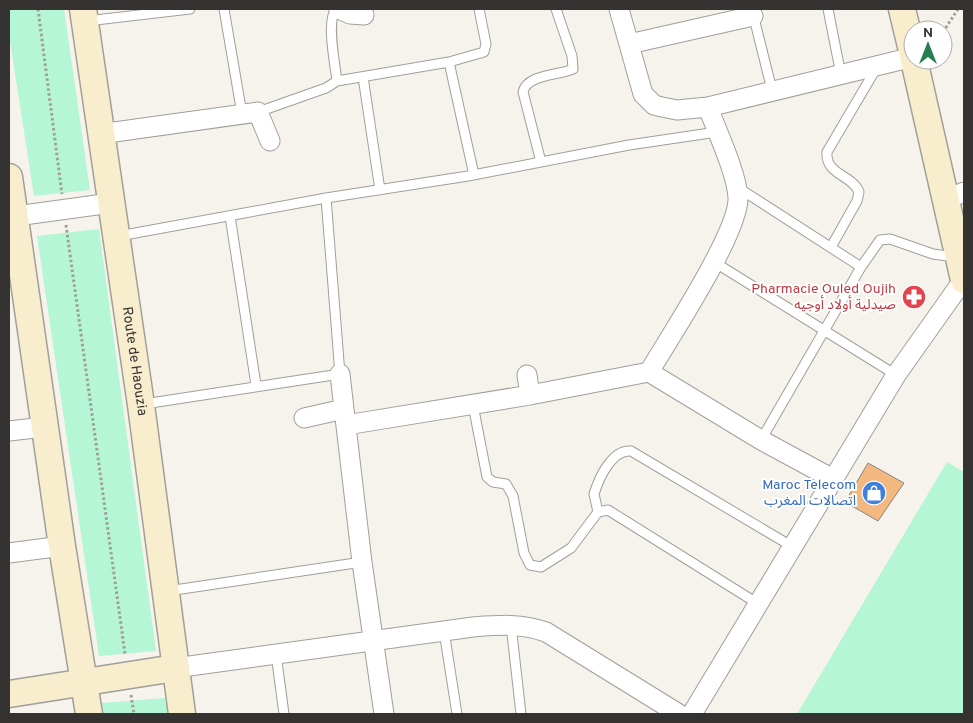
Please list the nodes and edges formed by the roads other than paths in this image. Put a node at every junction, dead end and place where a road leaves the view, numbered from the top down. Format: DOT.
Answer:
graph roads {
  1 [pos="190,9"];
  2 [pos="224,9"];
  3 [pos="338,9"];
  4 [pos="479,9"];
  5 [pos="556,9"];
  6 [pos="619,9"];
  7 [pos="828,9"];
  8 [pos="752,13"];
  9 [pos="84,15"];
  10 [pos="364,15"];
  11 [pos="628,44"];
  12 [pos="903,59"];
  13 [pos="449,62"];
  14 [pos="878,65"];
  15 [pos="917,70"];
  16 [pos="841,74"];
  17 [pos="363,77"];
  18 [pos="337,81"];
  19 [pos="772,90"];
  20 [pos="708,107"];
  21 [pos="250,113"];
  22 [pos="717,132"];
  23 [pos="100,134"];
  24 [pos="270,141"];
  25 [pos="541,162"];
  26 [pos="474,175"];
  27 [pos="9,177"];
  28 [pos="737,187"];
  29 [pos="380,190"];
  30 [pos="956,196"];
  31 [pos="326,198"];
  32 [pos="111,203"];
  33 [pos="230,216"];
  34 [pos="12,217"];
  35 [pos="116,237"];
  36 [pos="831,247"];
  37 [pos="714,262"];
  38 [pos="861,267"];
  39 [pos="963,272"];
  40 [pos="825,330"];
  41 [pos="649,372"];
  42 [pos="340,374"];
  43 [pos="527,375"];
  44 [pos="896,375"];
  45 [pos="256,386"];
  46 [pos="530,395"];
  47 [pos="141,405"];
  48 [pos="474,405"];
  49 [pos="345,417"];
  50 [pos="304,418"];
  51 [pos="44,427"];
  52 [pos="9,431"];
  53 [pos="761,440"];
  54 [pos="834,478"];
  55 [pos="598,512"];
  56 [pos="62,546"];
  57 [pos="793,547"];
  58 [pos="9,554"];
  59 [pos="362,562"];
  60 [pos="165,591"];
  61 [pos="760,605"];
  62 [pos="511,624"];
  63 [pos="444,632"];
  64 [pos="374,641"];
  65 [pos="276,654"];
  66 [pos="175,668"];
  67 [pos="84,682"];
  68 [pos="9,694"];
  69 [pos="90,714"];
  70 [pos="182,714"];
  71 [pos="284,714"];
  72 [pos="384,714"];
  73 [pos="456,714"];
  74 [pos="521,714"];
  75 [pos="679,714"];
  76 [pos="692,714"];
  1 -- 9 [label="lane"];
  2 -- 21 [label="lane"];
  3 -- 10 [label="street"];
  3 -- 18 [label="lane"];
  4 -- 13 [label="lane"];
  5 -- 25 [label="lane"];
  6 -- 11 [label="street"];
  7 -- 16 [label="lane"];
  8 -- 11 [label="street"];
  8 -- 19 [label="lane"];
  9 -- 23 [label="street, Route de Haouzia"];
  11 -- 20 [label="street"];
  12 -- 14 [label="street"];
  13 -- 17 [label="lane"];
  13 -- 26 [label="lane"];
  14 -- 16 [label="street"];
  14 -- 36 [label="lane"];
  15 -- 30 [label="street"];
  16 -- 19 [label="street"];
  17 -- 18 [label="lane"];
  17 -- 29 [label="lane"];
  18 -- 21 [label="lane"];
  19 -- 20 [label="street"];
  20 -- 22 [label="street"];
  21 -- 23 [label="street"];
  21 -- 24 [label="street"];
  22 -- 25 [label="lane"];
  22 -- 28 [label="street"];
  23 -- 32 [label="street, Route de Haouzia"];
  25 -- 26 [label="lane"];
  26 -- 29 [label="lane"];
  27 -- 34 [label="street"];
  28 -- 36 [label="lane"];
  28 -- 37 [label="street"];
  29 -- 31 [label="lane"];
  30 -- 39 [label="street"];
  31 -- 33 [label="lane"];
  31 -- 42 [label="lane"];
  32 -- 34 [label="street"];
  32 -- 35 [label="street, Route de Haouzia"];
  33 -- 35 [label="lane"];
  33 -- 45 [label="lane"];
  34 -- 51 [label="street"];
  35 -- 47 [label="street, Route de Haouzia"];
  36 -- 38 [label="lane"];
  37 -- 40 [label="lane"];
  37 -- 41 [label="street"];
  38 -- 39 [label="lane"];
  38 -- 40 [label="lane"];
  39 -- 44 [label="street"];
  40 -- 44 [label="lane"];
  40 -- 53 [label="lane"];
  41 -- 46 [label="street"];
  41 -- 53 [label="street"];
  42 -- 45 [label="lane"];
  42 -- 49 [label="street"];
  43 -- 46 [label="street"];
  44 -- 54 [label="street"];
  45 -- 47 [label="lane"];
  46 -- 48 [label="street"];
  47 -- 60 [label="street, Route de Haouzia"];
  48 -- 49 [label="street"];
  48 -- 55 [label="lane"];
  49 -- 50 [label="street"];
  49 -- 59 [label="street"];
  51 -- 52 [label="street"];
  51 -- 56 [label="street"];
  53 -- 54 [label="street"];
  54 -- 57 [label="street"];
  55 -- 57 [label="lane"];
  55 -- 61 [label="lane"];
  56 -- 58 [label="street"];
  56 -- 67 [label="street"];
  57 -- 61 [label="street"];
  59 -- 60 [label="lane"];
  59 -- 64 [label="street"];
  60 -- 66 [label="street, Route de Haouzia"];
  61 -- 76 [label="street"];
  62 -- 63 [label="street"];
  62 -- 74 [label="lane"];
  62 -- 75 [label="street"];
  63 -- 64 [label="street"];
  63 -- 73 [label="lane"];
  64 -- 65 [label="street"];
  64 -- 72 [label="street"];
  65 -- 66 [label="street"];
  65 -- 71 [label="lane"];
  66 -- 67 [label="street"];
  66 -- 70 [label="street, Route de Haouzia"];
  67 -- 68 [label="street"];
  67 -- 69 [label="street"];
}
